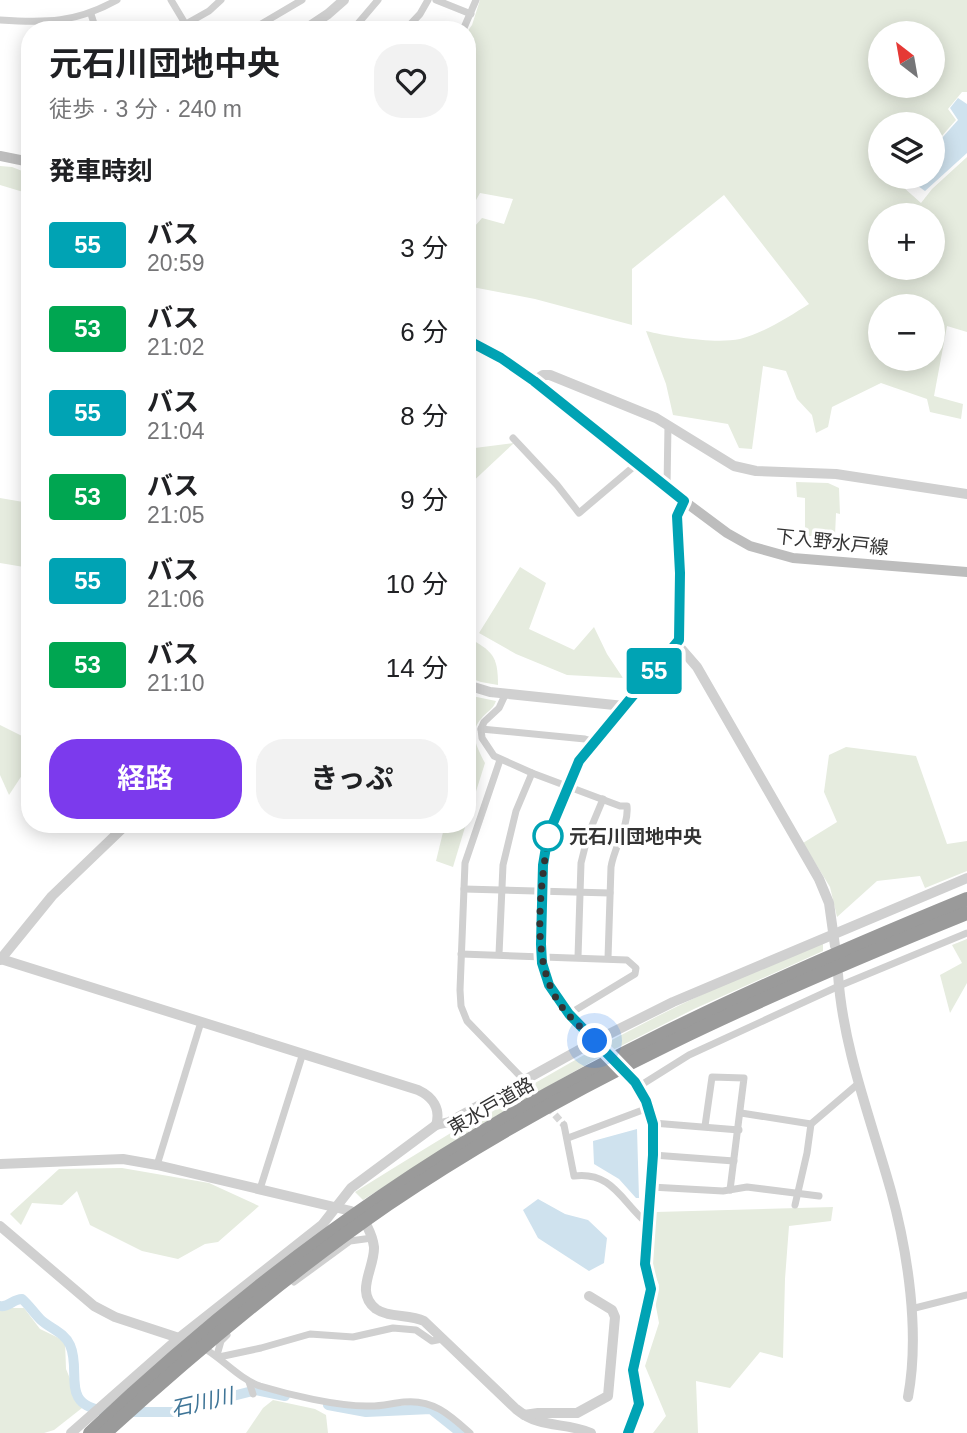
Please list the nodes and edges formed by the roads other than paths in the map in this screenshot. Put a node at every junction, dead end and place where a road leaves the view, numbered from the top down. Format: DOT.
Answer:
graph roads {
  1 [pos="117,0"];
  2 [pos="171,0"];
  3 [pos="221,0"];
  4 [pos="279,0"];
  5 [pos="302,0"];
  6 [pos="344,0"];
  7 [pos="378,0"];
  8 [pos="428,0"];
  9 [pos="436,0"];
  10 [pos="476,0"];
  11 [pos="285,10"];
  12 [pos="91,14"];
  13 [pos="471,14"];
  14 [pos="0,20"];
  15 [pos="93,21"];
  16 [pos="183,21"];
  17 [pos="195,21"];
  18 [pos="266,21"];
  19 [pos="318,21"];
  20 [pos="360,21"];
  21 [pos="413,21"];
  22 [pos="468,21"];
  23 [pos="0,156"];
  24 [pos="21,160"];
  25 [pos="476,345"];
  26 [pos="534,381"];
  27 [pos="667,425"];
  28 [pos="513,438"];
  29 [pos="638,463"];
  30 [pos="667,487"];
  31 [pos="967,494"];
  32 [pos="684,501"];
  33 [pos="967,572"];
  34 [pos="677,644"];
  35 [pos="476,687"];
  36 [pos="506,693"];
  37 [pos="624,706"];
  38 [pos="481,729"];
  39 [pos="594,742"];
  40 [pos="500,760"];
  41 [pos="531,774"];
  42 [pos="568,786"];
  43 [pos="603,799"];
  44 [pos="476,831"];
  45 [pos="118,833"];
  46 [pos="475,833"];
  47 [pos="967,878"];
  48 [pos="464,889"];
  49 [pos="501,890"];
  50 [pos="543,892"];
  51 [pos="579,892"];
  52 [pos="610,893"];
  53 [pos="967,899"];
  54 [pos="967,912"];
  55 [pos="834,933"];
  56 [pos="967,933"];
  57 [pos="835,946"];
  58 [pos="461,954"];
  59 [pos="499,954"];
  60 [pos="541,956"];
  61 [pos="578,957"];
  62 [pos="608,958"];
  63 [pos="0,960"];
  64 [pos="838,974"];
  65 [pos="839,986"];
  66 [pos="569,1014"];
  67 [pos="201,1023"];
  68 [pos="599,1045"];
  69 [pos="303,1053"];
  70 [pos="521,1077"];
  71 [pos="635,1083"];
  72 [pos="859,1083"];
  73 [pos="648,1108"];
  74 [pos="741,1113"];
  75 [pos="653,1124"];
  76 [pos="811,1124"];
  77 [pos="436,1125"];
  78 [pos="564,1125"];
  79 [pos="705,1126"];
  80 [pos="739,1130"];
  81 [pos="568,1138"];
  82 [pos="653,1155"];
  83 [pos="734,1161"];
  84 [pos="0,1164"];
  85 [pos="157,1165"];
  86 [pos="651,1187"];
  87 [pos="260,1189"];
  88 [pos="730,1190"];
  89 [pos="797,1193"];
  90 [pos="819,1196"];
  91 [pos="795,1205"];
  92 [pos="336,1207"];
  93 [pos="357,1220"];
  94 [pos="648,1224"];
  95 [pos="0,1226"];
  96 [pos="372,1238"];
  97 [pos="967,1295"];
  98 [pos="589,1296"];
  99 [pos="911,1309"];
  100 [pos="179,1338"];
  101 [pos="442,1339"];
  102 [pos="218,1356"];
  103 [pos="908,1397"];
  104 [pos="524,1415"];
  105 [pos="88,1427"];
  106 [pos="71,1433"];
  107 [pos="105,1433"];
  108 [pos="470,1433"];
  109 [pos="591,1433"];
  110 [pos="628,1433"];
  1 -- 12 [label="street"];
  2 -- 16 [label="street"];
  3 -- 17 [label="street"];
  4 -- 11 [label="street"];
  5 -- 11 [label="street"];
  6 -- 19 [label="street"];
  7 -- 20 [label="street"];
  8 -- 21 [label="street"];
  9 -- 13 [label="street"];
  10 -- 13 [label="street"];
  11 -- 18 [label="street"];
  12 -- 14 [label="street"];
  12 -- 15 [label="street"];
  13 -- 22 [label="street"];
  23 -- 24 [label="main road"];
  25 -- 26 [label="main road, 下入野水戸線"];
  26 -- 27 [label="street"];
  26 -- 29 [label="main road, 下入野水戸線"];
  27 -- 30 [label="street"];
  27 -- 31 [label="street"];
  28 -- 29 [label="street"];
  29 -- 30 [label="main road, 下入野水戸線"];
  30 -- 32 [label="main road, 下入野水戸線"];
  32 -- 33 [label="main road, 下入野水戸線"];
  32 -- 34 [label="street"];
  34 -- 37 [label="street"];
  34 -- 55 [label="street"];
  35 -- 36 [label="street"];
  36 -- 37 [label="street"];
  36 -- 38 [label="street"];
  37 -- 39 [label="street"];
  38 -- 39 [label="street"];
  38 -- 40 [label="street"];
  39 -- 42 [label="street"];
  40 -- 41 [label="street"];
  40 -- 44 [label="street"];
  41 -- 42 [label="street"];
  41 -- 49 [label="street"];
  42 -- 43 [label="street"];
  42 -- 50 [label="street"];
  43 -- 51 [label="street"];
  43 -- 52 [label="street"];
  45 -- 63 [label="street"];
  46 -- 48 [label="street"];
  47 -- 55 [label="street"];
  48 -- 49 [label="street"];
  48 -- 58 [label="street"];
  49 -- 50 [label="street"];
  49 -- 59 [label="street"];
  50 -- 51 [label="street"];
  50 -- 60 [label="street"];
  51 -- 52 [label="street"];
  51 -- 61 [label="street"];
  52 -- 62 [label="street"];
  53 -- 93 [label="highway, 東水戸道路"];
  54 -- 93 [label="highway, 東水戸道路"];
  55 -- 57 [label="street"];
  55 -- 68 [label="street"];
  56 -- 65 [label="street"];
  58 -- 59 [label="street"];
  58 -- 70 [label="street"];
  59 -- 60 [label="street"];
  60 -- 61 [label="street"];
  60 -- 66 [label="street"];
  61 -- 62 [label="street"];
  62 -- 66 [label="street"];
  63 -- 67 [label="street"];
  64 -- 65 [label="street"];
  65 -- 71 [label="street"];
  65 -- 72 [label="street"];
  66 -- 68 [label="street"];
  67 -- 69 [label="street"];
  67 -- 85 [label="street"];
  68 -- 77 [label="street"];
  69 -- 77 [label="street"];
  69 -- 87 [label="street"];
  71 -- 73 [label="street"];
  72 -- 76 [label="street"];
  72 -- 99 [label="street"];
  73 -- 75 [label="street"];
  73 -- 81 [label="street"];
  74 -- 76 [label="street"];
  74 -- 79 [label="street"];
  74 -- 80 [label="street"];
  75 -- 79 [label="street"];
  75 -- 82 [label="street"];
  76 -- 89 [label="street"];
  77 -- 92 [label="street"];
  78 -- 81 [label="street"];
  79 -- 80 [label="street"];
  80 -- 83 [label="street"];
  81 -- 94 [label="street"];
  82 -- 83 [label="street"];
  82 -- 86 [label="street"];
  83 -- 88 [label="street"];
  84 -- 85 [label="street"];
  85 -- 87 [label="street"];
  86 -- 88 [label="street"];
  86 -- 94 [label="street"];
  87 -- 92 [label="street"];
  88 -- 89 [label="street"];
  89 -- 90 [label="street"];
  89 -- 91 [label="street"];
  92 -- 93 [label="street"];
  92 -- 100 [label="street"];
  93 -- 96 [label="street"];
  93 -- 105 [label="highway, 東水戸道路"];
  93 -- 107 [label="highway, 東水戸道路"];
  94 -- 110 [label="street"];
  95 -- 100 [label="street"];
  96 -- 101 [label="street"];
  96 -- 102 [label="street"];
  97 -- 99 [label="street"];
  98 -- 104 [label="street"];
  99 -- 103 [label="street"];
  100 -- 102 [label="street"];
  100 -- 105 [label="street"];
  101 -- 102 [label="street"];
  101 -- 104 [label="street"];
  102 -- 108 [label="street"];
  104 -- 109 [label="street"];
  105 -- 106 [label="street"];
}
